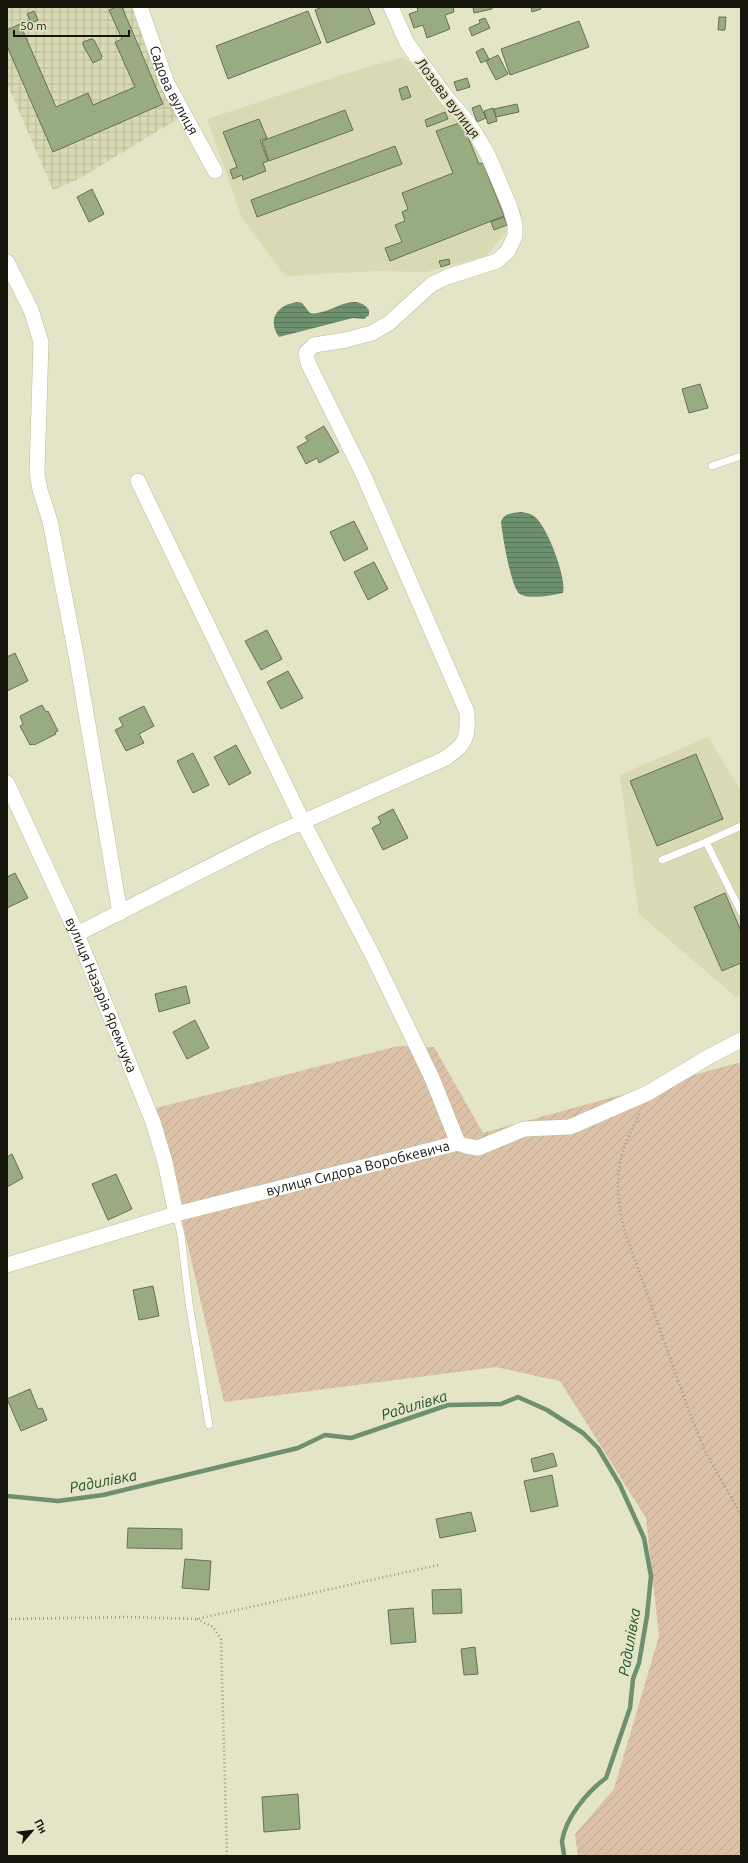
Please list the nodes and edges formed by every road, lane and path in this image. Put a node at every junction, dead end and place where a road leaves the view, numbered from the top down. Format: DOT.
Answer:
graph roads {
  1 [pos="140,7"];
  2 [pos="391,7"];
  3 [pos="215,171"];
  4 [pos="7,262"];
  5 [pos="741,456"];
  6 [pos="712,466"];
  7 [pos="138,481"];
  8 [pos="7,783"];
  9 [pos="303,822"];
  10 [pos="741,826"];
  11 [pos="706,842"];
  12 [pos="662,860"];
  13 [pos="741,912"];
  14 [pos="120,913"];
  15 [pos="77,934"];
  16 [pos="741,1040"];
  17 [pos="648,1093"];
  18 [pos="458,1143"];
  19 [pos="176,1214"];
  20 [pos="7,1265"];
  21 [pos="209,1425"];
  22 [pos="741,1515"];
  23 [pos="438,1565"];
  24 [pos="7,1619"];
  25 [pos="197,1619"];
  26 [pos="227,1856"];
  1 -- 3 [label="street, Садова вулиця"];
  2 -- 9 [label="street, Лозова вулиця"];
  4 -- 14 [label="street"];
  5 -- 6 [label="lane"];
  7 -- 9 [label="street"];
  8 -- 15 [label="street, вулиця Назарія Яремчука"];
  9 -- 14 [label="street"];
  9 -- 18 [label="street"];
  10 -- 11 [label="lane"];
  11 -- 12 [label="lane"];
  11 -- 13 [label="lane"];
  14 -- 15 [label="street"];
  15 -- 19 [label="street, вулиця Назарія Яремчука"];
  16 -- 17 [label="street, вулиця Сидора Воробкевича"];
  17 -- 18 [label="street, вулиця Сидора Воробкевича"];
  17 -- 22 [label="path"];
  18 -- 19 [label="street, вулиця Сидора Воробкевича"];
  19 -- 20 [label="street, вулиця Сидора Воробкевича"];
  19 -- 21 [label="lane"];
  23 -- 25 [label="path"];
  24 -- 25 [label="path"];
  25 -- 26 [label="path"];
}
